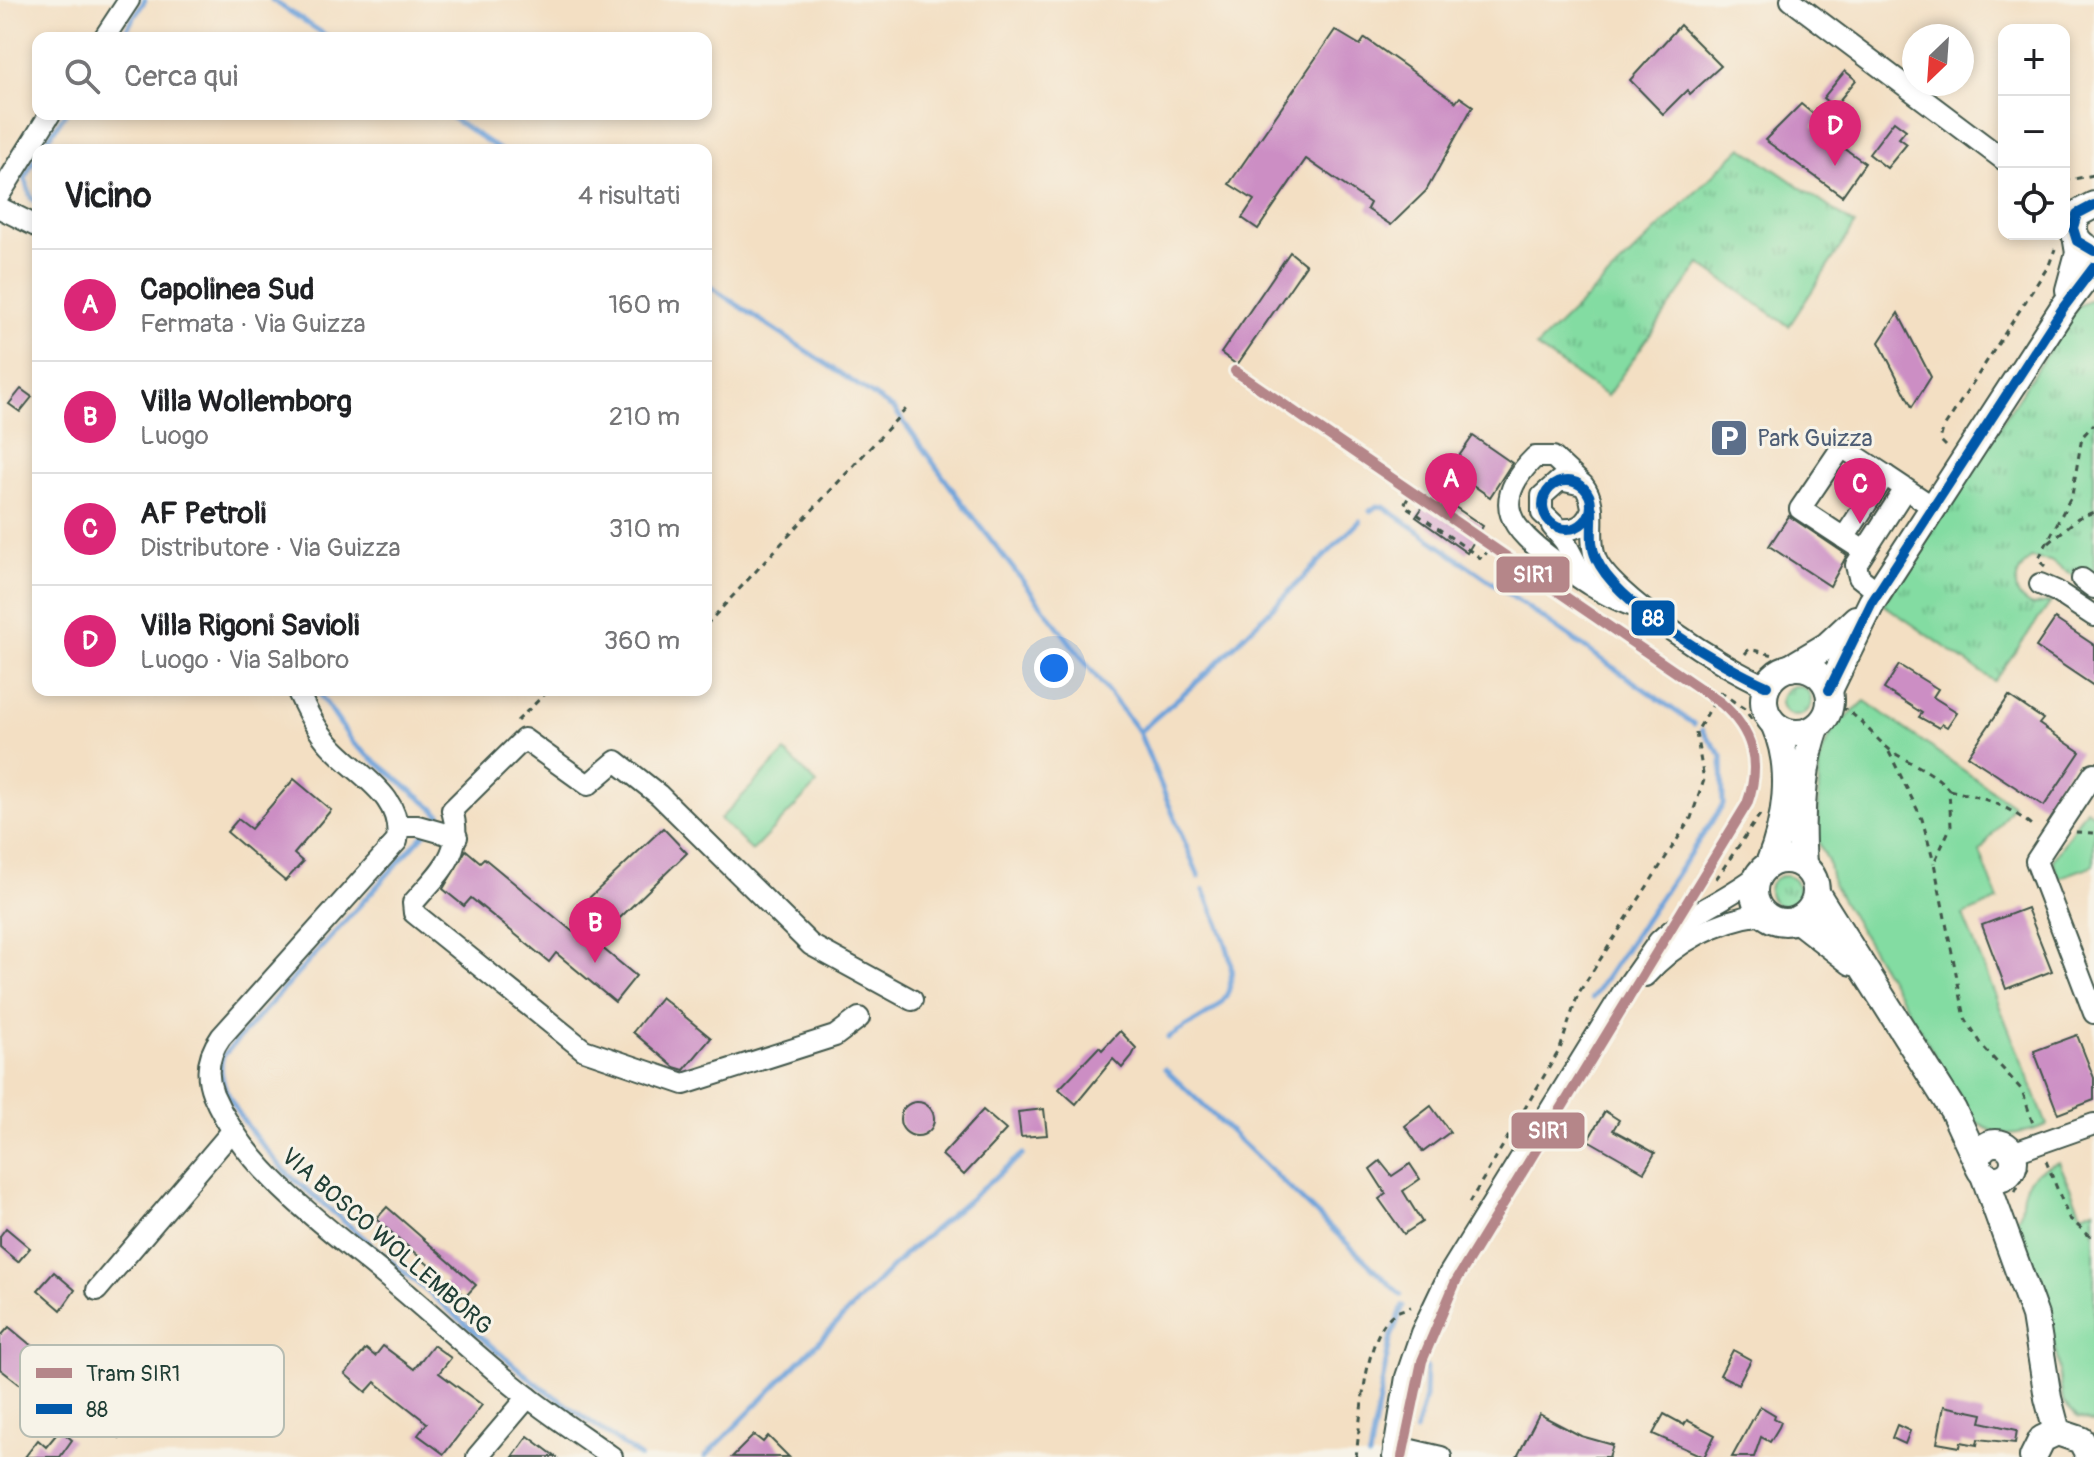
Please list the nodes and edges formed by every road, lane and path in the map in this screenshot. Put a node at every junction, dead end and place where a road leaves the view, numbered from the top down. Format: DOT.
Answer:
graph roads {
  1 [pos="129,0"];
  2 [pos="1791,0"];
  3 [pos="108,32"];
  4 [pos="46,120"];
  5 [pos="1998,155"];
  6 [pos="2094,175"];
  7 [pos="2070,180"];
  8 [pos="0,194"];
  9 [pos="0,208"];
  10 [pos="2078,208"];
  11 [pos="32,224"];
  12 [pos="2075,244"];
  13 [pos="2094,267"];
  14 [pos="2063,308"];
  15 [pos="906,409"];
  16 [pos="2094,424"];
  17 [pos="1952,454"];
  18 [pos="1885,475"];
  19 [pos="1583,485"];
  20 [pos="1414,488"];
  21 [pos="1905,489"];
  22 [pos="1933,507"];
  23 [pos="1592,509"];
  24 [pos="2094,512"];
  25 [pos="1552,526"];
  26 [pos="1844,538"];
  27 [pos="1493,543"];
  28 [pos="2045,546"];
  29 [pos="1864,551"];
  30 [pos="2038,560"];
  31 [pos="2040,584"];
  32 [pos="1592,588"];
  33 [pos="1875,597"];
  34 [pos="1642,609"];
  35 [pos="2094,616"];
  36 [pos="712,619"];
  37 [pos="1790,668"];
  38 [pos="1767,686"];
  39 [pos="1720,692"];
  40 [pos="300,696"];
  41 [pos="1835,699"];
  42 [pos="1706,712"];
  43 [pos="1765,727"];
  44 [pos="1816,728"];
  45 [pos="1888,748"];
  46 [pos="2094,773"];
  47 [pos="1949,790"];
  48 [pos="1765,803"];
  49 [pos="417,828"];
  50 [pos="2041,833"];
  51 [pos="457,837"];
  52 [pos="1934,863"];
  53 [pos="1803,865"];
  54 [pos="1763,870"];
  55 [pos="1712,885"];
  56 [pos="1816,893"];
  57 [pos="1762,914"];
  58 [pos="1798,920"];
  59 [pos="1874,982"];
  60 [pos="912,1000"];
  61 [pos="2093,1009"];
  62 [pos="859,1018"];
  63 [pos="1958,1118"];
  64 [pos="2094,1124"];
  65 [pos="233,1130"];
  66 [pos="2042,1152"];
  67 [pos="2008,1155"];
  68 [pos="1981,1168"];
  69 [pos="1466,1209"];
  70 [pos="1999,1217"];
  71 [pos="2094,1240"];
  72 [pos="97,1290"];
  73 [pos="1408,1309"];
  74 [pos="528,1397"];
  75 [pos="2057,1432"];
  76 [pos="1398,1452"];
  77 [pos="477,1457"];
  78 [pos="612,1457"];
  79 [pos="1356,1457"];
  80 [pos="1441,1457"];
  81 [pos="2033,1457"];
  82 [pos="2090,1457"];
  1 -- 3 [label="street"];
  2 -- 5 [label="street"];
  4 -- 8 [label="street"];
  6 -- 7 [label="path"];
  9 -- 11 [label="street"];
  10 -- 12 [label="main road"];
  12 -- 14 [label="main road"];
  12 -- 17 [label="path"];
  13 -- 14 [label="main road"];
  14 -- 22 [label="main road"];
  15 -- 36 [label="path"];
  16 -- 28 [label="path"];
  18 -- 21 [label="street"];
  18 -- 26 [label="street"];
  18 -- 26 [label="street"];
  19 -- 23 [label="street"];
  19 -- 25 [label="street"];
  19 -- 32 [label="street"];
  20 -- 27 [label="path"];
  21 -- 22 [label="street"];
  21 -- 29 [label="street"];
  22 -- 33 [label="main road"];
  23 -- 25 [label="street"];
  23 -- 34 [label="street"];
  24 -- 28 [label="path"];
  25 -- 32 [label="street"];
  26 -- 29 [label="street"];
  28 -- 30 [label="path"];
  29 -- 33 [label="street"];
  31 -- 35 [label="street"];
  32 -- 34 [label="street"];
  33 -- 37 [label="main road"];
  33 -- 41 [label="main road"];
  34 -- 38 [label="street"];
  37 -- 38 [label="main road"];
  37 -- 41 [label="main road"];
  38 -- 43 [label="main road"];
  39 -- 43 [label="path"];
  40 -- 49 [label="street"];
  41 -- 44 [label="main road"];
  41 -- 45 [label="path"];
  42 -- 69 [label="path"];
  43 -- 44 [label="main road"];
  43 -- 54 [label="main road"];
  44 -- 53 [label="main road"];
  45 -- 47 [label="path"];
  45 -- 52 [label="path"];
  46 -- 61 [label="street"];
  47 -- 50 [label="path"];
  47 -- 52 [label="path"];
  48 -- 55 [label="path"];
  49 -- 51 [label="street"];
  49 -- 65 [label="street, VIA BOSCO WOLLEMBORG"];
  51 -- 60 [label="street"];
  51 -- 62 [label="street"];
  52 -- 66 [label="path"];
  53 -- 54 [label="main road"];
  53 -- 56 [label="main road"];
  54 -- 57 [label="main road"];
  54 -- 76 [label="street"];
  56 -- 58 [label="main road"];
  56 -- 59 [label="main road"];
  57 -- 58 [label="main road"];
  57 -- 76 [label="street"];
  58 -- 59 [label="main road"];
  59 -- 63 [label="main road"];
  63 -- 67 [label="main road"];
  63 -- 68 [label="main road"];
  64 -- 66 [label="street"];
  65 -- 72 [label="street"];
  65 -- 74 [label="street, VIA BOSCO WOLLEMBORG"];
  66 -- 67 [label="street"];
  66 -- 70 [label="path"];
  66 -- 71 [label="path"];
  67 -- 68 [label="main road"];
  67 -- 70 [label="main road"];
  68 -- 70 [label="main road"];
  70 -- 75 [label="main road"];
  73 -- 79 [label="path"];
  74 -- 77 [label="street"];
  74 -- 78 [label="street, VIA BOSCO WOLLEMBORG"];
  75 -- 81 [label="main road"];
  75 -- 82 [label="main road"];
  76 -- 80 [label="street"];
}
